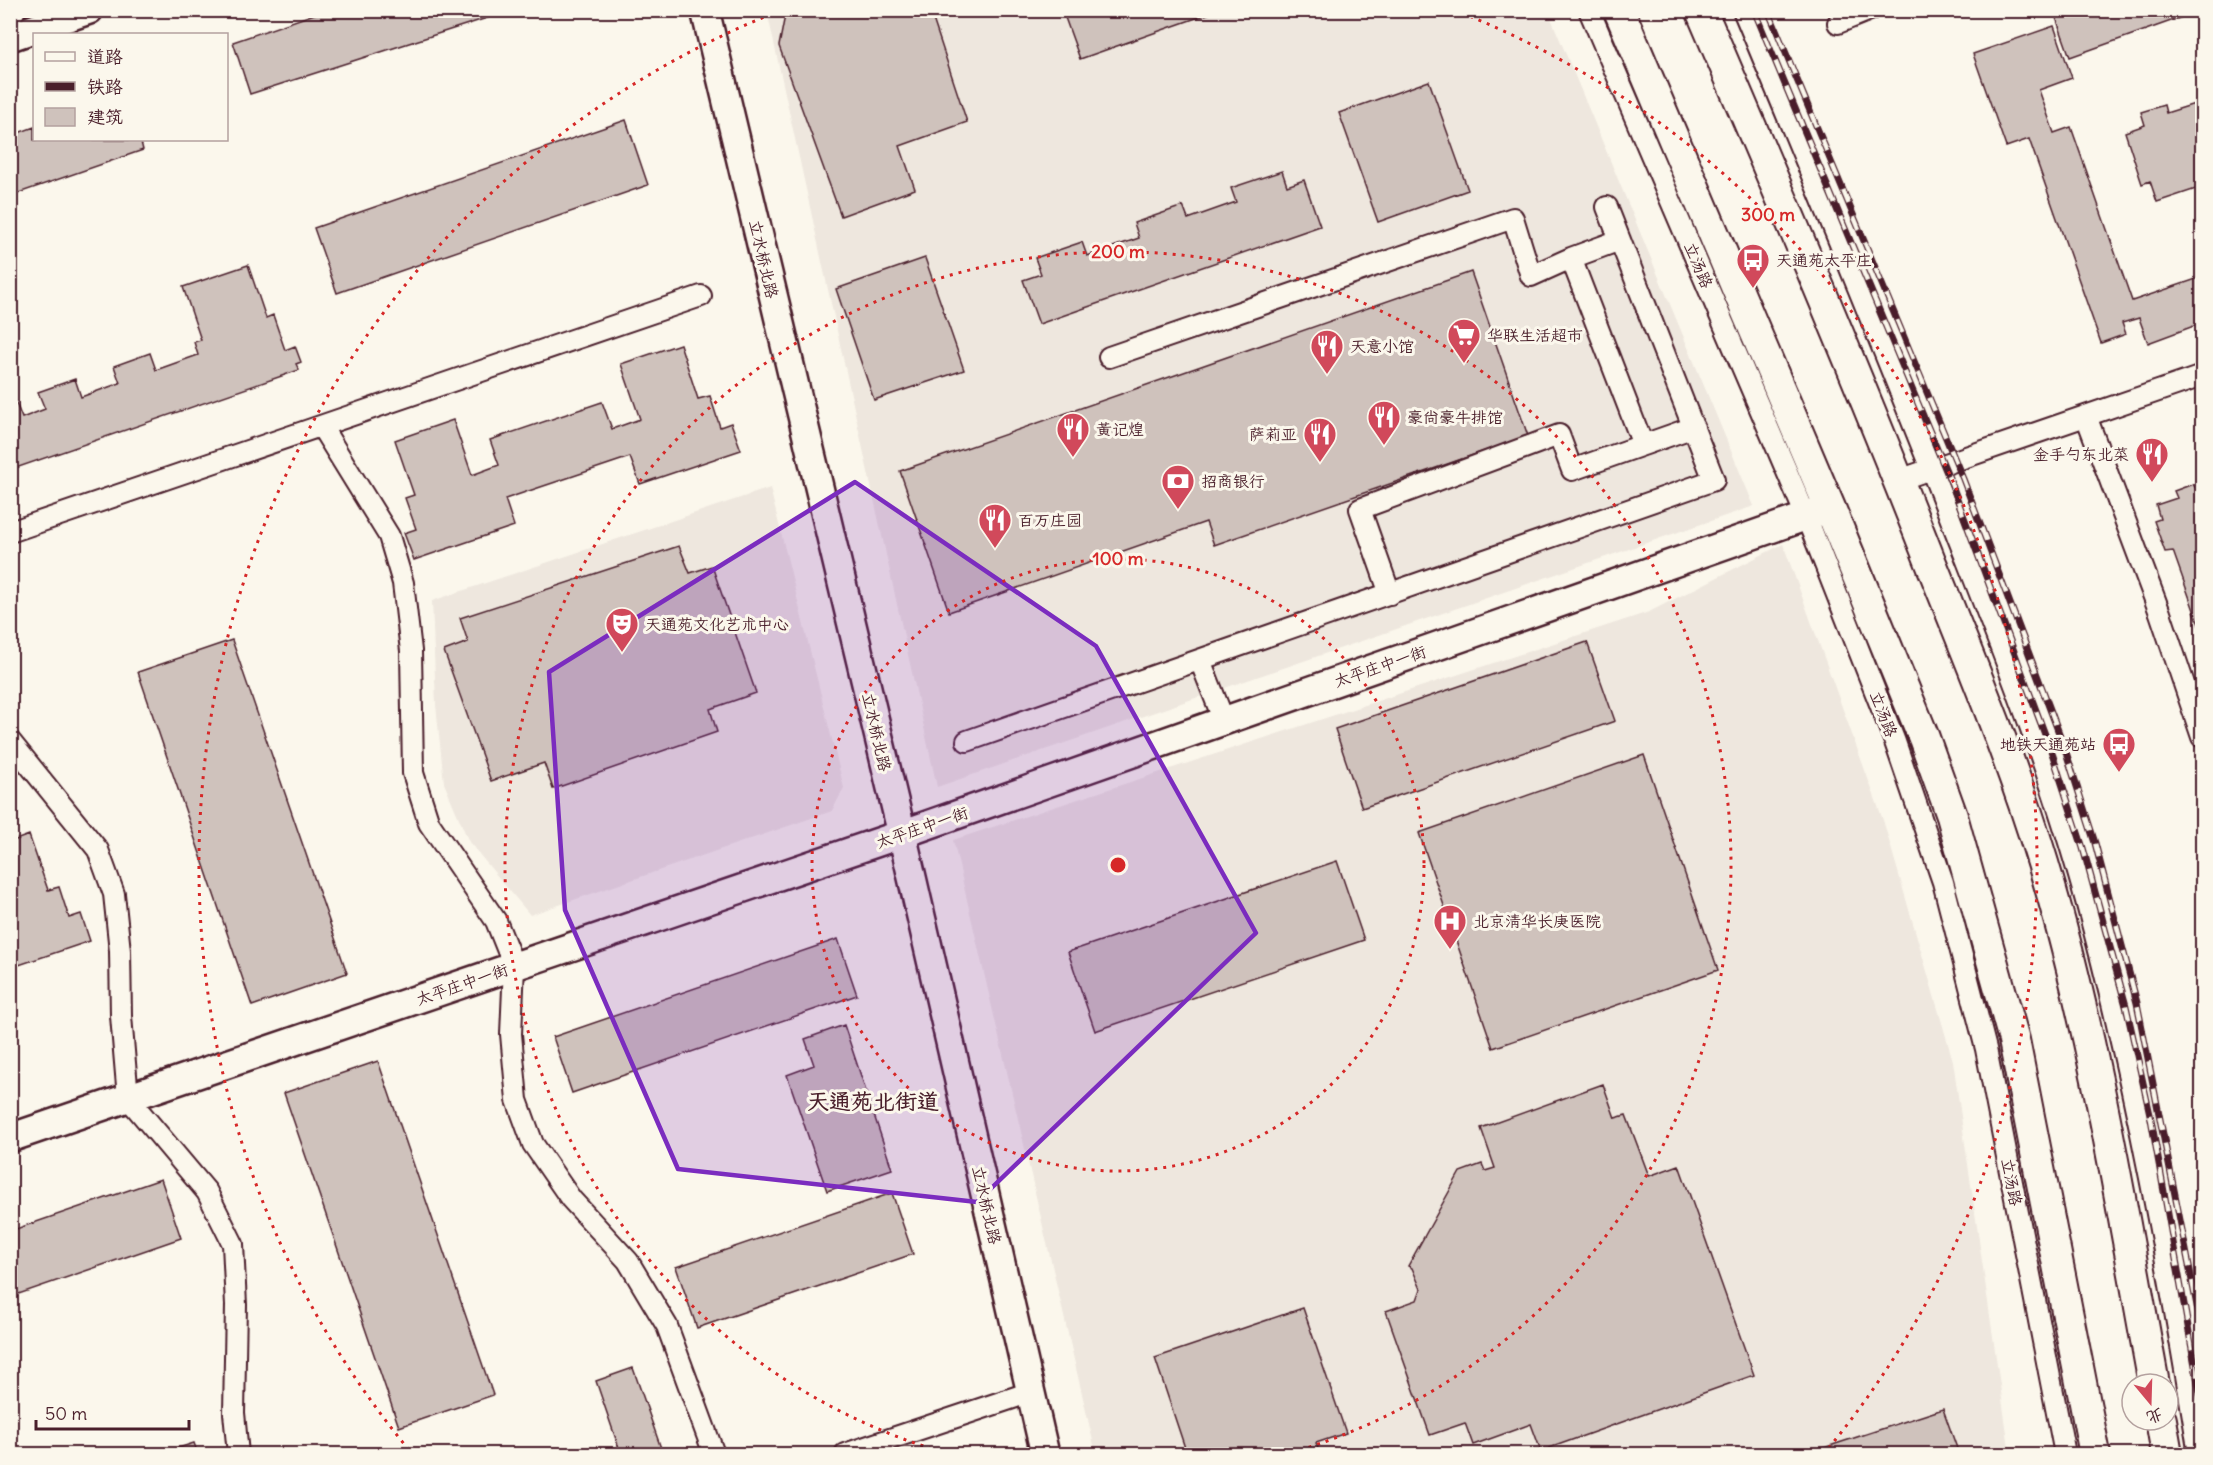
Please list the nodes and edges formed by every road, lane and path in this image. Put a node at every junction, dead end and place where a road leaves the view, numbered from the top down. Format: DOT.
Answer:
graph roads {
  1 [pos="89,10"];
  2 [pos="705,10"];
  3 [pos="1589,10"];
  4 [pos="1619,10"];
  5 [pos="1701,10"];
  6 [pos="1743,10"];
  7 [pos="1870,10"];
  8 [pos="1838,23"];
  9 [pos="10,38"];
  10 [pos="1607,207"];
  11 [pos="1620,240"];
  12 [pos="1571,258"];
  13 [pos="701,296"];
  14 [pos="1109,357"];
  15 [pos="2202,376"];
  16 [pos="2086,416"];
  17 [pos="321,426"];
  18 [pos="1694,427"];
  19 [pos="1642,445"];
  20 [pos="1931,469"];
  21 [pos="1899,480"];
  22 [pos="1818,512"];
  23 [pos="10,532"];
  24 [pos="1390,594"];
  25 [pos="1200,660"];
  26 [pos="1224,721"];
  27 [pos="2202,736"];
  28 [pos="10,741"];
  29 [pos="967,741"];
  30 [pos="902,834"];
  31 [pos="514,966"];
  32 [pos="128,1098"];
  33 [pos="10,1138"];
  34 [pos="2152,1372"];
  35 [pos="1030,1392"];
  36 [pos="2163,1432"];
  37 [pos="238,1455"];
  38 [pos="714,1455"];
  39 [pos="845,1455"];
  40 [pos="1045,1455"];
  41 [pos="2065,1455"];
  42 [pos="2095,1455"];
  43 [pos="2167,1455"];
  44 [pos="2199,1455"];
  1 -- 9 [label="street"];
  2 -- 30 [label="street, 立水桥北路"];
  3 -- 22 [label="street, 立汤路"];
  4 -- 22 [label="main road, 立汤路"];
  5 -- 21 [label="main road"];
  6 -- 20 [label="street"];
  7 -- 8 [label="street"];
  10 -- 11 [label="street"];
  11 -- 12 [label="street"];
  11 -- 18 [label="street"];
  12 -- 14 [label="street"];
  12 -- 19 [label="street"];
  13 -- 17 [label="street"];
  15 -- 16 [label="street"];
  16 -- 20 [label="street"];
  16 -- 27 [label="street"];
  17 -- 23 [label="street"];
  17 -- 31 [label="street"];
  18 -- 19 [label="street"];
  18 -- 24 [label="street"];
  19 -- 24 [label="street"];
  20 -- 21 [label="street"];
  20 -- 44 [label="street"];
  21 -- 34 [label="main road"];
  22 -- 26 [label="street, 太平庄中一街"];
  22 -- 41 [label="street, 立汤路"];
  22 -- 42 [label="main road, 立汤路"];
  24 -- 25 [label="street"];
  25 -- 26 [label="street"];
  25 -- 29 [label="street"];
  26 -- 30 [label="street, 太平庄中一街"];
  28 -- 32 [label="street"];
  30 -- 31 [label="street, 太平庄中一街"];
  30 -- 35 [label="street, 立水桥北路"];
  31 -- 32 [label="street, 太平庄中一街"];
  31 -- 38 [label="street"];
  32 -- 33 [label="street, 太平庄中一街"];
  32 -- 37 [label="street"];
  35 -- 39 [label="street"];
  35 -- 40 [label="street, 立水桥北路"];
  36 -- 43 [label="main road"];
}
